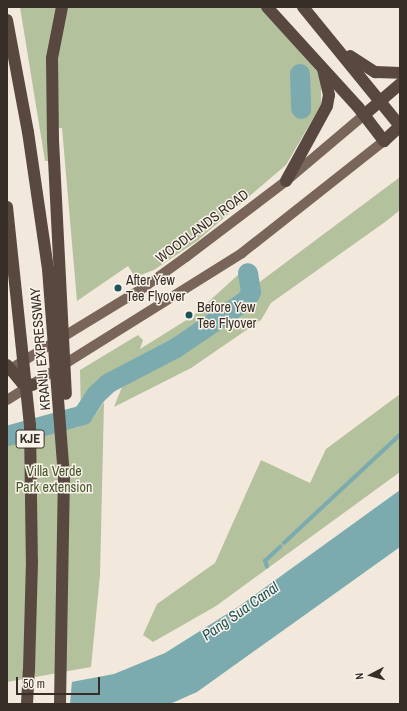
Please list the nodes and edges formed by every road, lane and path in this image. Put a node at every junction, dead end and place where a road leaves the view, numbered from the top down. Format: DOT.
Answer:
graph roads {
  1 [pos="62,7"];
  2 [pos="267,7"];
  3 [pos="303,7"];
  4 [pos="7,20"];
  5 [pos="326,35"];
  6 [pos="321,65"];
  7 [pos="400,73"];
  8 [pos="400,84"];
  9 [pos="379,101"];
  10 [pos="364,115"];
  11 [pos="400,126"];
  12 [pos="384,141"];
  13 [pos="286,181"];
  14 [pos="7,207"];
  15 [pos="8,369"];
  16 [pos="33,385"];
  17 [pos="7,400"];
  18 [pos="64,475"];
  19 [pos="26,704"];
  20 [pos="60,704"];
  1 -- 18 [label="highway, bridge"];
  2 -- 6 [label="highway"];
  3 -- 5 [label="highway"];
  4 -- 18 [label="highway, KRANJI EXPRESSWAY / KJE, bridge"];
  5 -- 7 [label="highway"];
  5 -- 9 [label="highway"];
  6 -- 10 [label="highway"];
  6 -- 13 [label="highway"];
  8 -- 9 [label="highway, WOODLANDS ROAD"];
  9 -- 10 [label="highway, WOODLANDS ROAD"];
  9 -- 11 [label="highway"];
  10 -- 12 [label="highway"];
  10 -- 13 [label="main road, WOODLANDS ROAD"];
  11 -- 12 [label="highway"];
  12 -- 16 [label="main road"];
  13 -- 15 [label="main road, WOODLANDS ROAD"];
  14 -- 19 [label="highway, KRANJI EXPRESSWAY / KJE, bridge"];
  15 -- 16 [label="highway"];
  16 -- 17 [label="main road"];
  18 -- 20 [label="highway, KRANJI EXPRESSWAY / KJE"];
}
